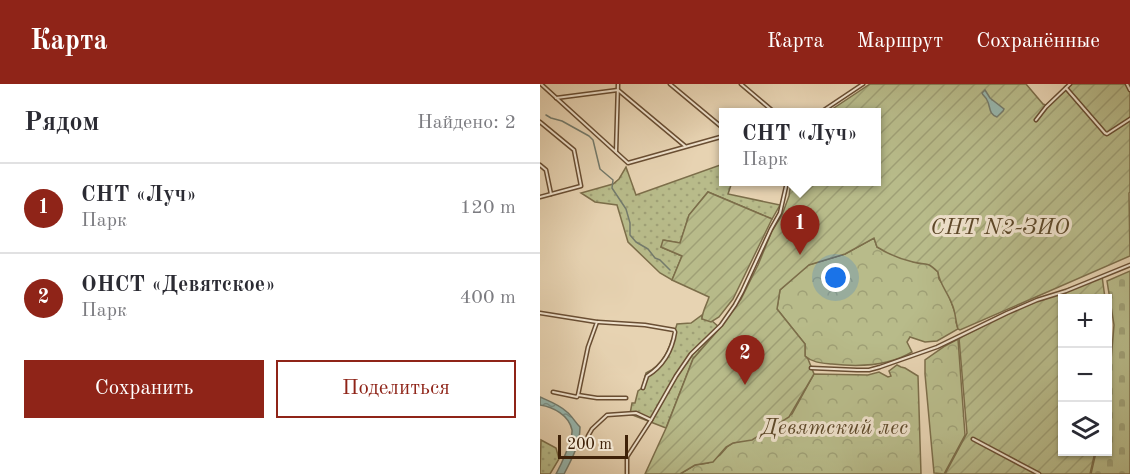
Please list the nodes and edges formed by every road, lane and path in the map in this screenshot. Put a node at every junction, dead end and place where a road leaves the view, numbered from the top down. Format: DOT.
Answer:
graph roads {
  1 [pos="541,84"];
  2 [pos="618,84"];
  3 [pos="670,84"];
  4 [pos="741,84"];
  5 [pos="863,84"];
  6 [pos="1070,84"];
  7 [pos="1127,84"];
  8 [pos="1066,88"];
  9 [pos="618,90"];
  10 [pos="1130,90"];
  11 [pos="556,98"];
  12 [pos="766,108"];
  13 [pos="827,108"];
  14 [pos="1130,119"];
  15 [pos="1036,120"];
  16 [pos="540,122"];
  17 [pos="719,126"];
  18 [pos="719,137"];
  19 [pos="685,147"];
  20 [pos="616,152"];
  21 [pos="540,165"];
  22 [pos="786,186"];
  23 [pos="551,194"];
  24 [pos="540,197"];
  25 [pos="1130,265"];
  26 [pos="540,313"];
  27 [pos="597,322"];
  28 [pos="811,368"];
  29 [pos="644,388"];
  30 [pos="554,392"];
  31 [pos="578,395"];
  32 [pos="626,398"];
  33 [pos="651,420"];
  34 [pos="588,436"];
  35 [pos="973,439"];
  36 [pos="627,474"];
  37 [pos="1039,474"];
  1 -- 11 [label="street"];
  2 -- 9 [label="street"];
  3 -- 17 [label="street"];
  4 -- 12 [label="street"];
  5 -- 13 [label="street"];
  6 -- 8 [label="street"];
  7 -- 10 [label="street"];
  8 -- 14 [label="street"];
  8 -- 15 [label="street"];
  9 -- 11 [label="street"];
  9 -- 19 [label="street"];
  9 -- 20 [label="street"];
  11 -- 20 [label="street"];
  16 -- 23 [label="street"];
  18 -- 19 [label="street"];
  19 -- 20 [label="street"];
  21 -- 23 [label="street"];
  22 -- 33 [label="street"];
  23 -- 24 [label="street"];
  25 -- 28 [label="street"];
  26 -- 27 [label="street"];
  27 -- 29 [label="street"];
  27 -- 31 [label="street"];
  30 -- 31 [label="street"];
  31 -- 32 [label="street"];
  33 -- 34 [label="street"];
  33 -- 36 [label="street"];
  35 -- 37 [label="street"];
}
